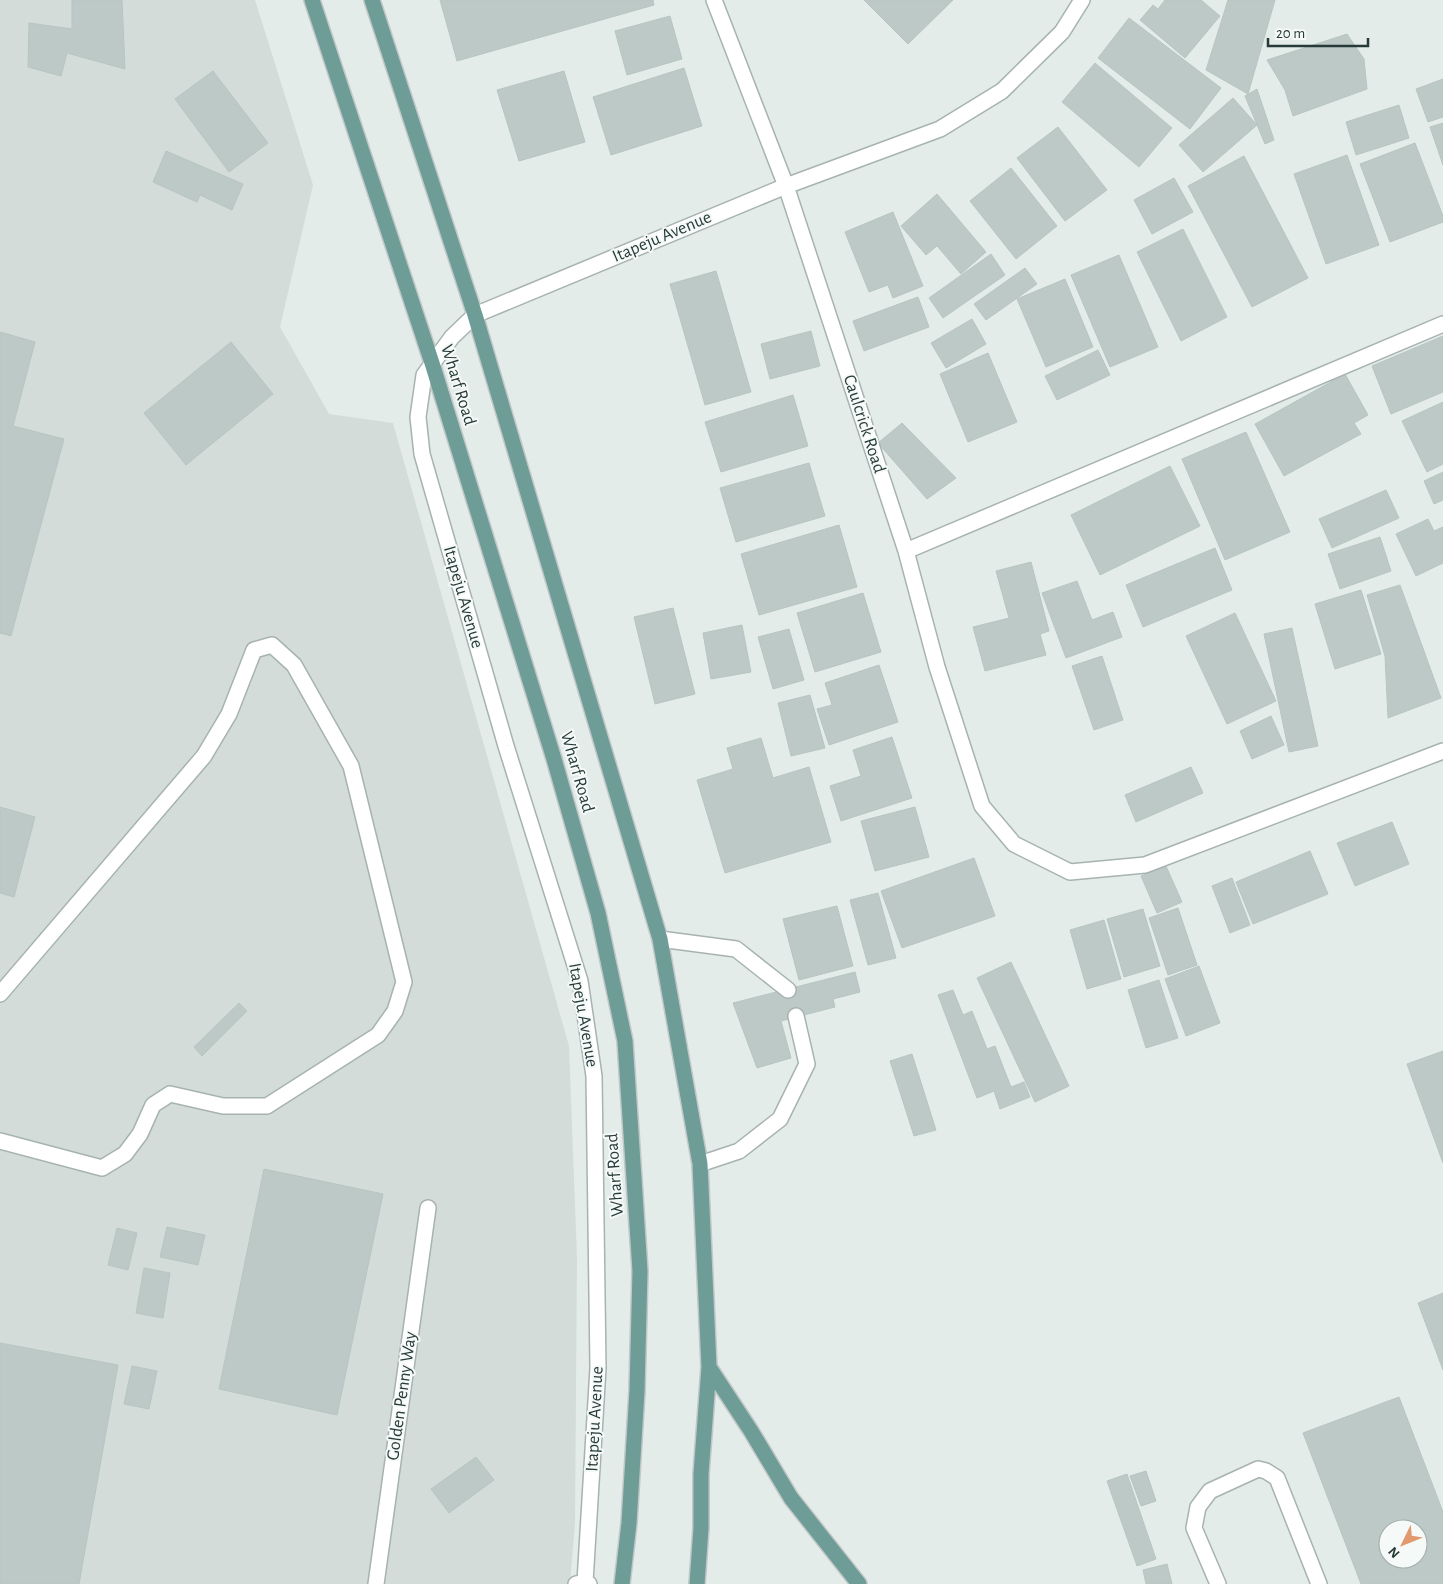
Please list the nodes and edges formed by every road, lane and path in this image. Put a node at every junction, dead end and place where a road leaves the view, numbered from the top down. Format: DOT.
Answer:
graph roads {
  1 [pos="312,0"];
  2 [pos="372,0"];
  3 [pos="714,0"];
  4 [pos="1082,0"];
  5 [pos="786,186"];
  6 [pos="475,315"];
  7 [pos="1443,324"];
  8 [pos="432,363"];
  9 [pos="906,551"];
  10 [pos="1443,751"];
  11 [pos="660,939"];
  12 [pos="788,990"];
  13 [pos="0,994"];
  14 [pos="796,1016"];
  15 [pos="0,1141"];
  16 [pos="700,1164"];
  17 [pos="428,1208"];
  18 [pos="709,1367"];
  19 [pos="584,1583"];
  20 [pos="376,1584"];
  21 [pos="622,1584"];
  22 [pos="697,1584"];
  23 [pos="859,1584"];
  24 [pos="1218,1584"];
  25 [pos="1319,1584"];
  1 -- 8 [label="main road, Wharf Road"];
  2 -- 6 [label="main road, Wharf Road"];
  3 -- 5 [label="street, Caulcrick Road"];
  4 -- 5 [label="street, Itapeju Avenue"];
  5 -- 6 [label="street, Itapeju Avenue"];
  5 -- 9 [label="street, Caulcrick Road"];
  6 -- 8 [label="street, Itapeju Avenue"];
  6 -- 11 [label="main road, Wharf Road"];
  7 -- 9 [label="street"];
  8 -- 19 [label="street, Itapeju Avenue"];
  8 -- 21 [label="main road, Wharf Road"];
  9 -- 10 [label="street, Caulcrick Road"];
  11 -- 12 [label="street"];
  11 -- 16 [label="main road, Wharf Road"];
  13 -- 15 [label="street"];
  14 -- 16 [label="street"];
  16 -- 18 [label="main road, Wharf Road"];
  17 -- 20 [label="street, Golden Penny Way"];
  18 -- 22 [label="main road, Wharf Road"];
  18 -- 23 [label="main road"];
  24 -- 25 [label="street"];
}
